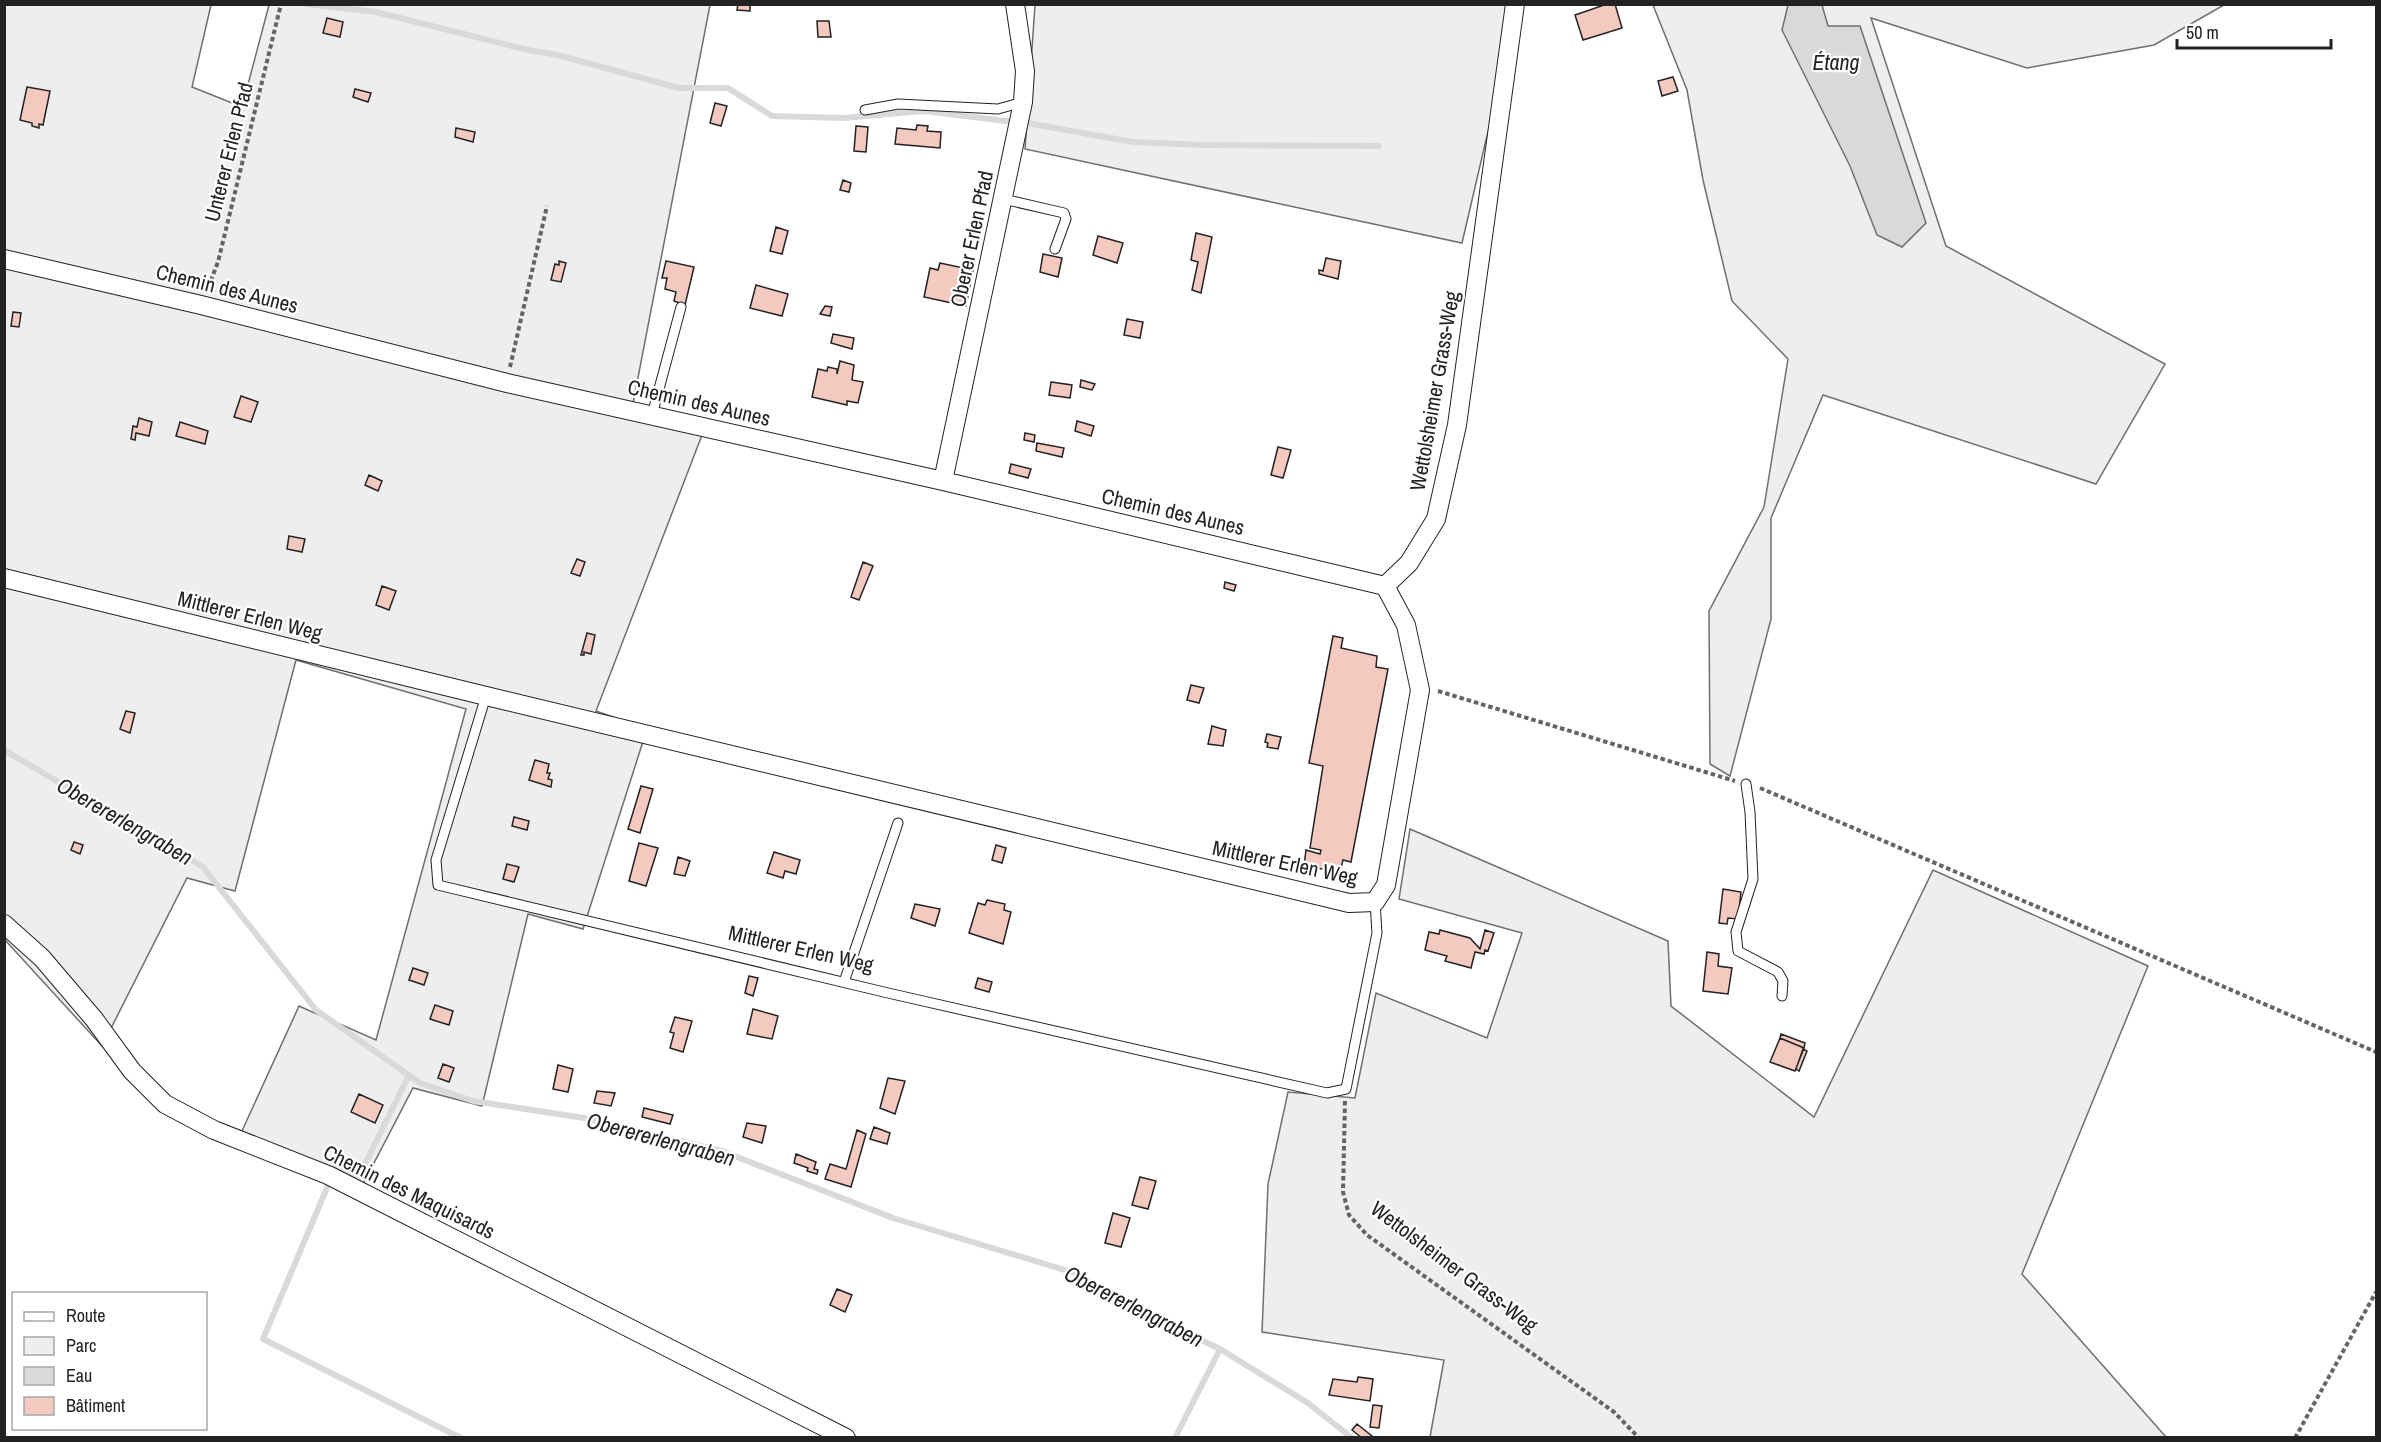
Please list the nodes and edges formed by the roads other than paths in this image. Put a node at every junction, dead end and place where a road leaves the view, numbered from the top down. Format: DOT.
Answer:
graph roads {
  1 [pos="1015,4"];
  2 [pos="1515,4"];
  3 [pos="1023,102"];
  4 [pos="865,110"];
  5 [pos="1003,199"];
  6 [pos="1056,249"];
  7 [pos="4,259"];
  8 [pos="681,307"];
  9 [pos="652,415"];
  10 [pos="944,481"];
  11 [pos="4,578"];
  12 [pos="1385,586"];
  13 [pos="486,696"];
  14 [pos="1746,784"];
  15 [pos="898,823"];
  16 [pos="1375,902"];
  17 [pos="4,924"];
  18 [pos="844,982"];
  19 [pos="1782,996"];
  20 [pos="846,1437"];
  1 -- 3 [label="street, Oberer Erlen Pfad"];
  2 -- 12 [label="street, Wettolsheimer Grass-Weg"];
  3 -- 4 [label="lane"];
  3 -- 5 [label="street, Oberer Erlen Pfad"];
  5 -- 6 [label="lane"];
  5 -- 10 [label="street, Oberer Erlen Pfad"];
  7 -- 9 [label="street, Chemin des Aunes"];
  8 -- 9 [label="lane"];
  9 -- 10 [label="street, Chemin des Aunes"];
  10 -- 12 [label="street, Chemin des Aunes"];
  11 -- 13 [label="street, Mittlerer Erlen Weg"];
  12 -- 16 [label="street"];
  13 -- 16 [label="street, Mittlerer Erlen Weg"];
  13 -- 18 [label="lane, Mittlerer Erlen Weg"];
  14 -- 19 [label="lane"];
  15 -- 18 [label="lane"];
  16 -- 18 [label="lane, Mittlerer Erlen Weg"];
  17 -- 20 [label="street, Chemin des Maquisards"];
}
